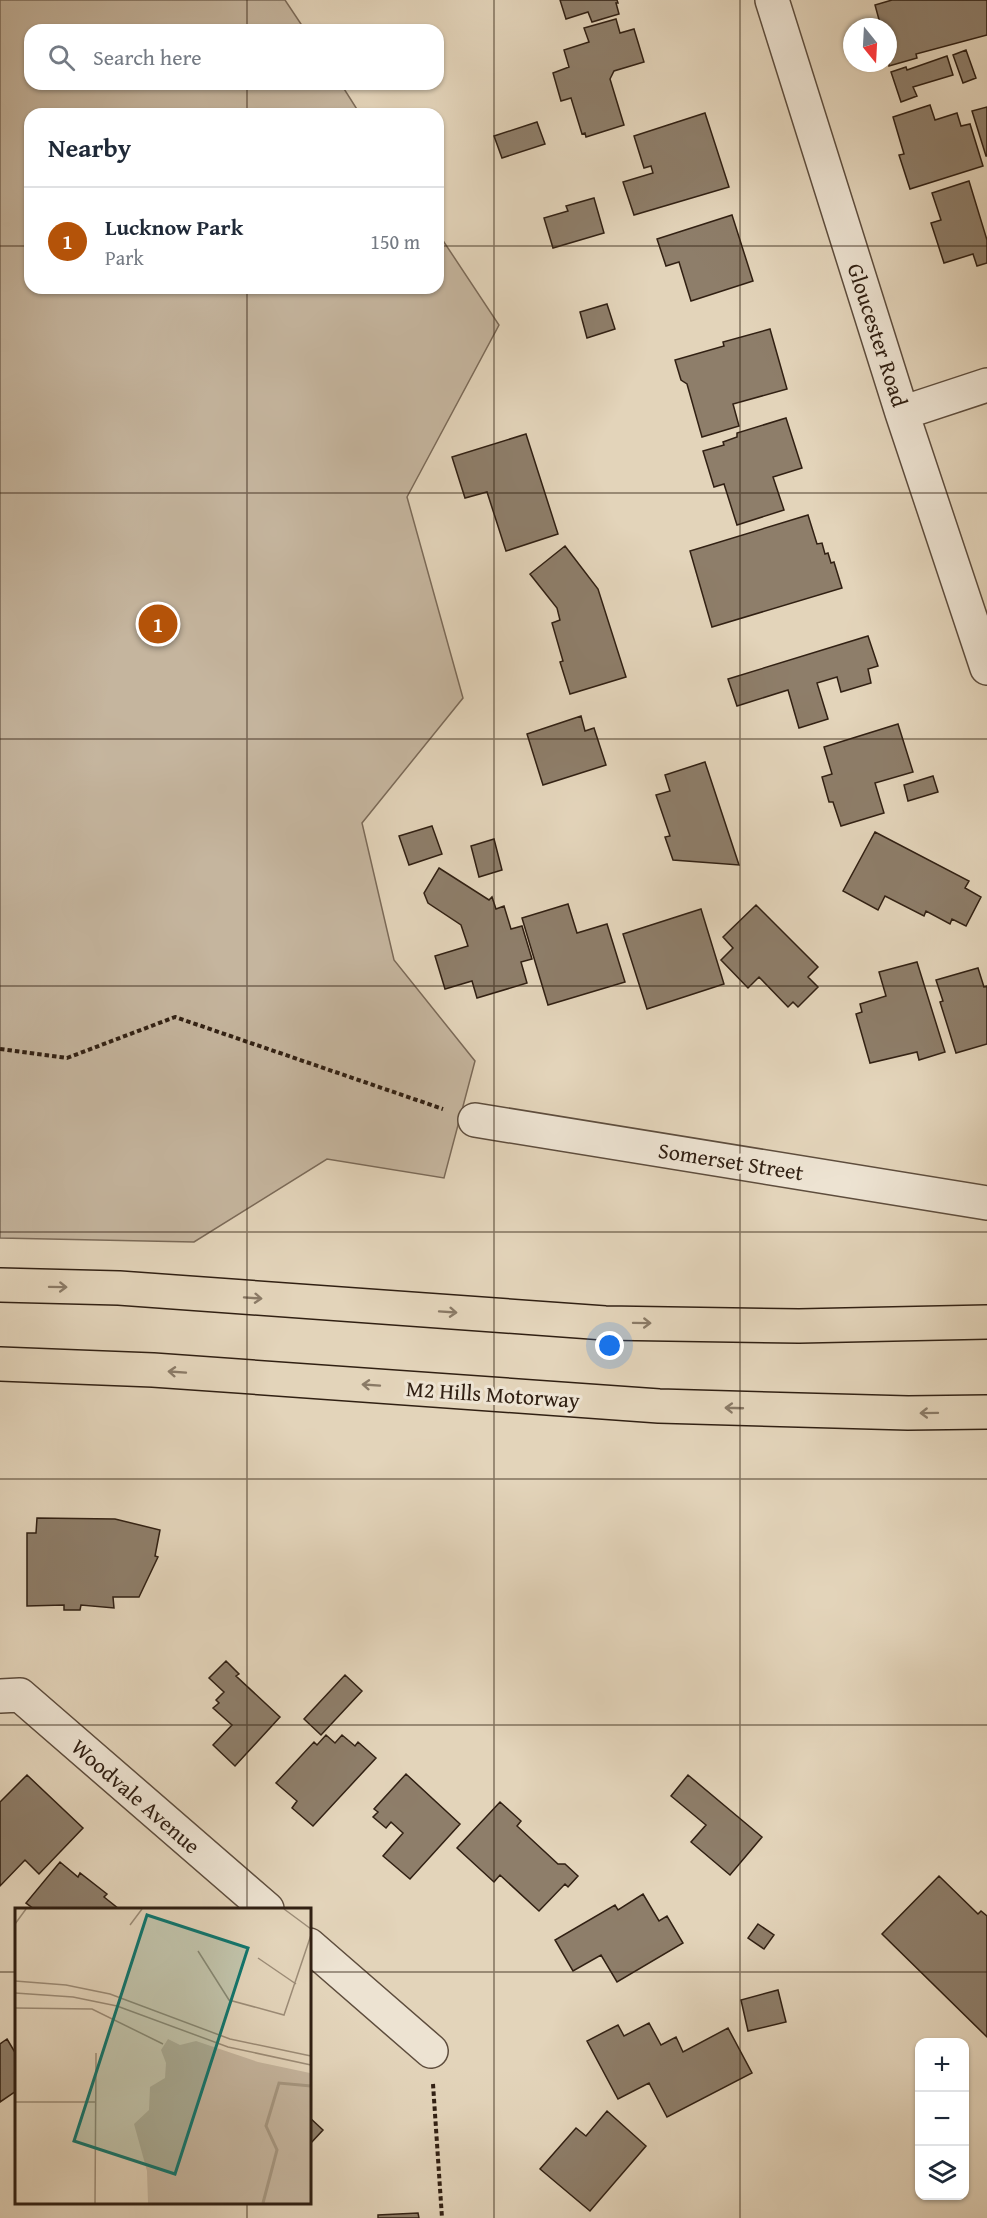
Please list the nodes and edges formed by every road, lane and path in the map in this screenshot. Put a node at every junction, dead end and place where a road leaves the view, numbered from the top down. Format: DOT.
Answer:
graph roads {
  1 [pos="772,0"];
  2 [pos="987,386"];
  3 [pos="902,413"];
  4 [pos="987,668"];
  5 [pos="0,1050"];
  6 [pos="475,1120"];
  7 [pos="987,1203"];
  8 [pos="0,1285"];
  9 [pos="987,1322"];
  10 [pos="0,1364"];
  11 [pos="987,1412"];
  12 [pos="0,1696"];
  13 [pos="266,1908"];
  14 [pos="310,1946"];
  15 [pos="431,2051"];
  16 [pos="442,2218"];
  1 -- 3 [label="street, Gloucester Road"];
  2 -- 3 [label="street"];
  3 -- 4 [label="street, Gloucester Road"];
  5 -- 6 [label="path"];
  6 -- 7 [label="street, Somerset Street"];
  8 -- 9 [label="highway, one-way"];
  11 -- 10 [label="highway, M2 Hills Motorway, one-way"];
  12 -- 13 [label="street, Woodvale Avenue"];
  14 -- 15 [label="street"];
  15 -- 16 [label="path"];
}
